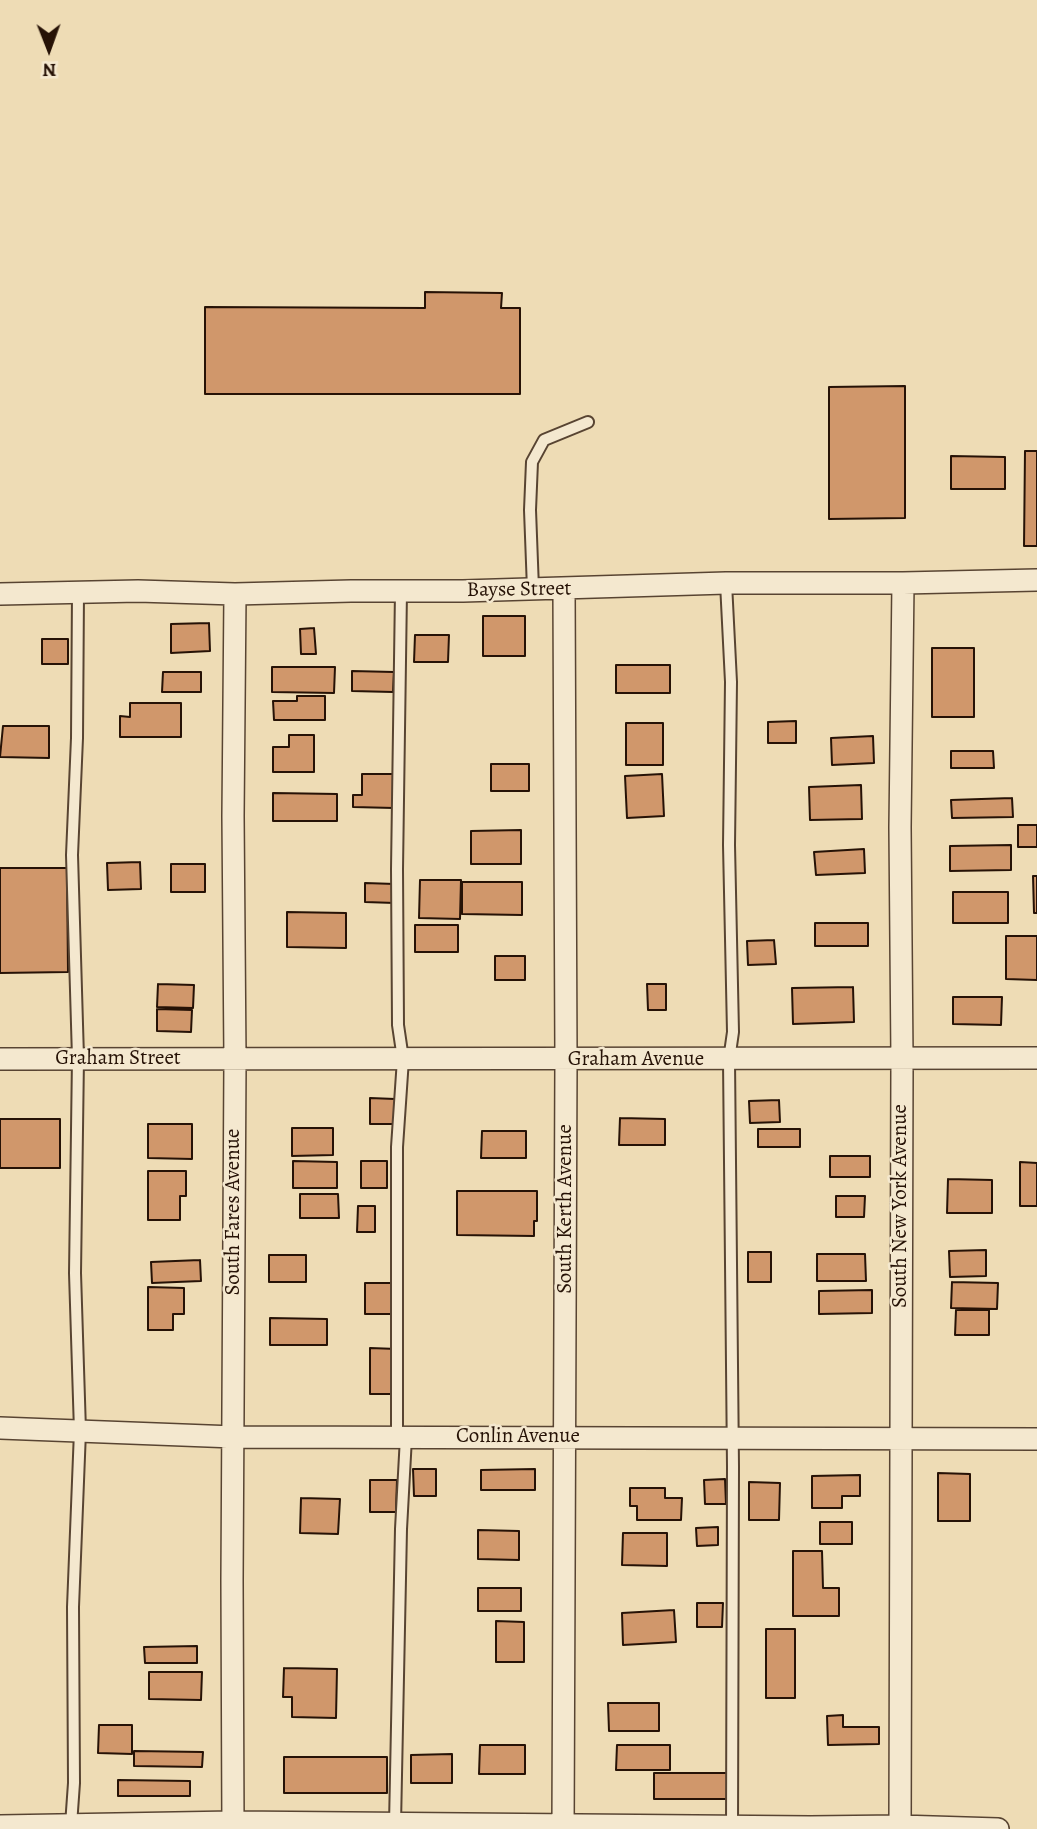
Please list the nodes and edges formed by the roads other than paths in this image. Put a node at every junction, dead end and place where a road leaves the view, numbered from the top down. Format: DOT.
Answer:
graph roads {
  1 [pos="588,422"];
  2 [pos="1037,580"];
  3 [pos="726,583"];
  4 [pos="902,583"];
  5 [pos="564,589"];
  6 [pos="533,590"];
  7 [pos="401,591"];
  8 [pos="78,593"];
  9 [pos="0,594"];
  10 [pos="235,594"];
  11 [pos="78,1058"];
  12 [pos="1037,1058"];
  13 [pos="0,1059"];
  14 [pos="402,1059"];
  15 [pos="566,1059"];
  16 [pos="902,1059"];
  17 [pos="236,1060"];
  18 [pos="729,1060"];
  19 [pos="0,1428"];
  20 [pos="80,1431"];
  21 [pos="234,1437"];
  22 [pos="401,1437"];
  23 [pos="565,1437"];
  24 [pos="731,1437"];
  25 [pos="900,1437"];
  26 [pos="1037,1439"];
  27 [pos="233,1825"];
  28 [pos="401,1825"];
  29 [pos="0,1826"];
  30 [pos="76,1826"];
  31 [pos="563,1827"];
  32 [pos="733,1827"];
  33 [pos="900,1828"];
  34 [pos="998,1829"];
  1 -- 6 [label="lane"];
  2 -- 4 [label="street, Bayse Street"];
  3 -- 4 [label="street, Bayse Street"];
  3 -- 5 [label="street, Bayse Street"];
  3 -- 18 [label="lane"];
  4 -- 16 [label="street, South New York Avenue"];
  5 -- 6 [label="street, Bayse Street"];
  5 -- 15 [label="street, South Kerth Avenue"];
  6 -- 7 [label="street, Bayse Street"];
  7 -- 10 [label="street, Bayse Street"];
  7 -- 14 [label="lane"];
  8 -- 9 [label="street, Bayse Street"];
  8 -- 10 [label="street, Bayse Street"];
  8 -- 11 [label="lane"];
  10 -- 17 [label="street, South Fares Avenue"];
  11 -- 13 [label="street, Graham Street"];
  11 -- 17 [label="street, Graham Street"];
  11 -- 20 [label="lane"];
  12 -- 16 [label="street, Graham Avenue"];
  14 -- 15 [label="street, Graham Avenue"];
  14 -- 17 [label="street, Graham Avenue"];
  14 -- 22 [label="lane"];
  15 -- 18 [label="street, Graham Avenue"];
  15 -- 23 [label="street, South Kerth Avenue"];
  16 -- 18 [label="street, Graham Avenue"];
  16 -- 25 [label="street, South New York Avenue"];
  17 -- 21 [label="street, South Fares Avenue"];
  18 -- 24 [label="lane"];
  19 -- 20 [label="street, Conlin Avenue"];
  20 -- 21 [label="street, Conlin Avenue"];
  20 -- 30 [label="lane"];
  21 -- 22 [label="street, Conlin Avenue"];
  21 -- 27 [label="street, South Fares Avenue"];
  22 -- 23 [label="street, Conlin Avenue"];
  22 -- 28 [label="lane"];
  23 -- 24 [label="street, Conlin Avenue"];
  23 -- 31 [label="street, South Kerth Avenue"];
  24 -- 25 [label="street, Conlin Avenue"];
  24 -- 32 [label="lane"];
  25 -- 26 [label="street, Conlin Avenue"];
  25 -- 33 [label="street, South New York Avenue"];
  27 -- 28 [label="street"];
  27 -- 30 [label="street"];
  28 -- 31 [label="street"];
  29 -- 30 [label="street"];
  31 -- 32 [label="street"];
  32 -- 33 [label="street"];
  33 -- 34 [label="street"];
}
